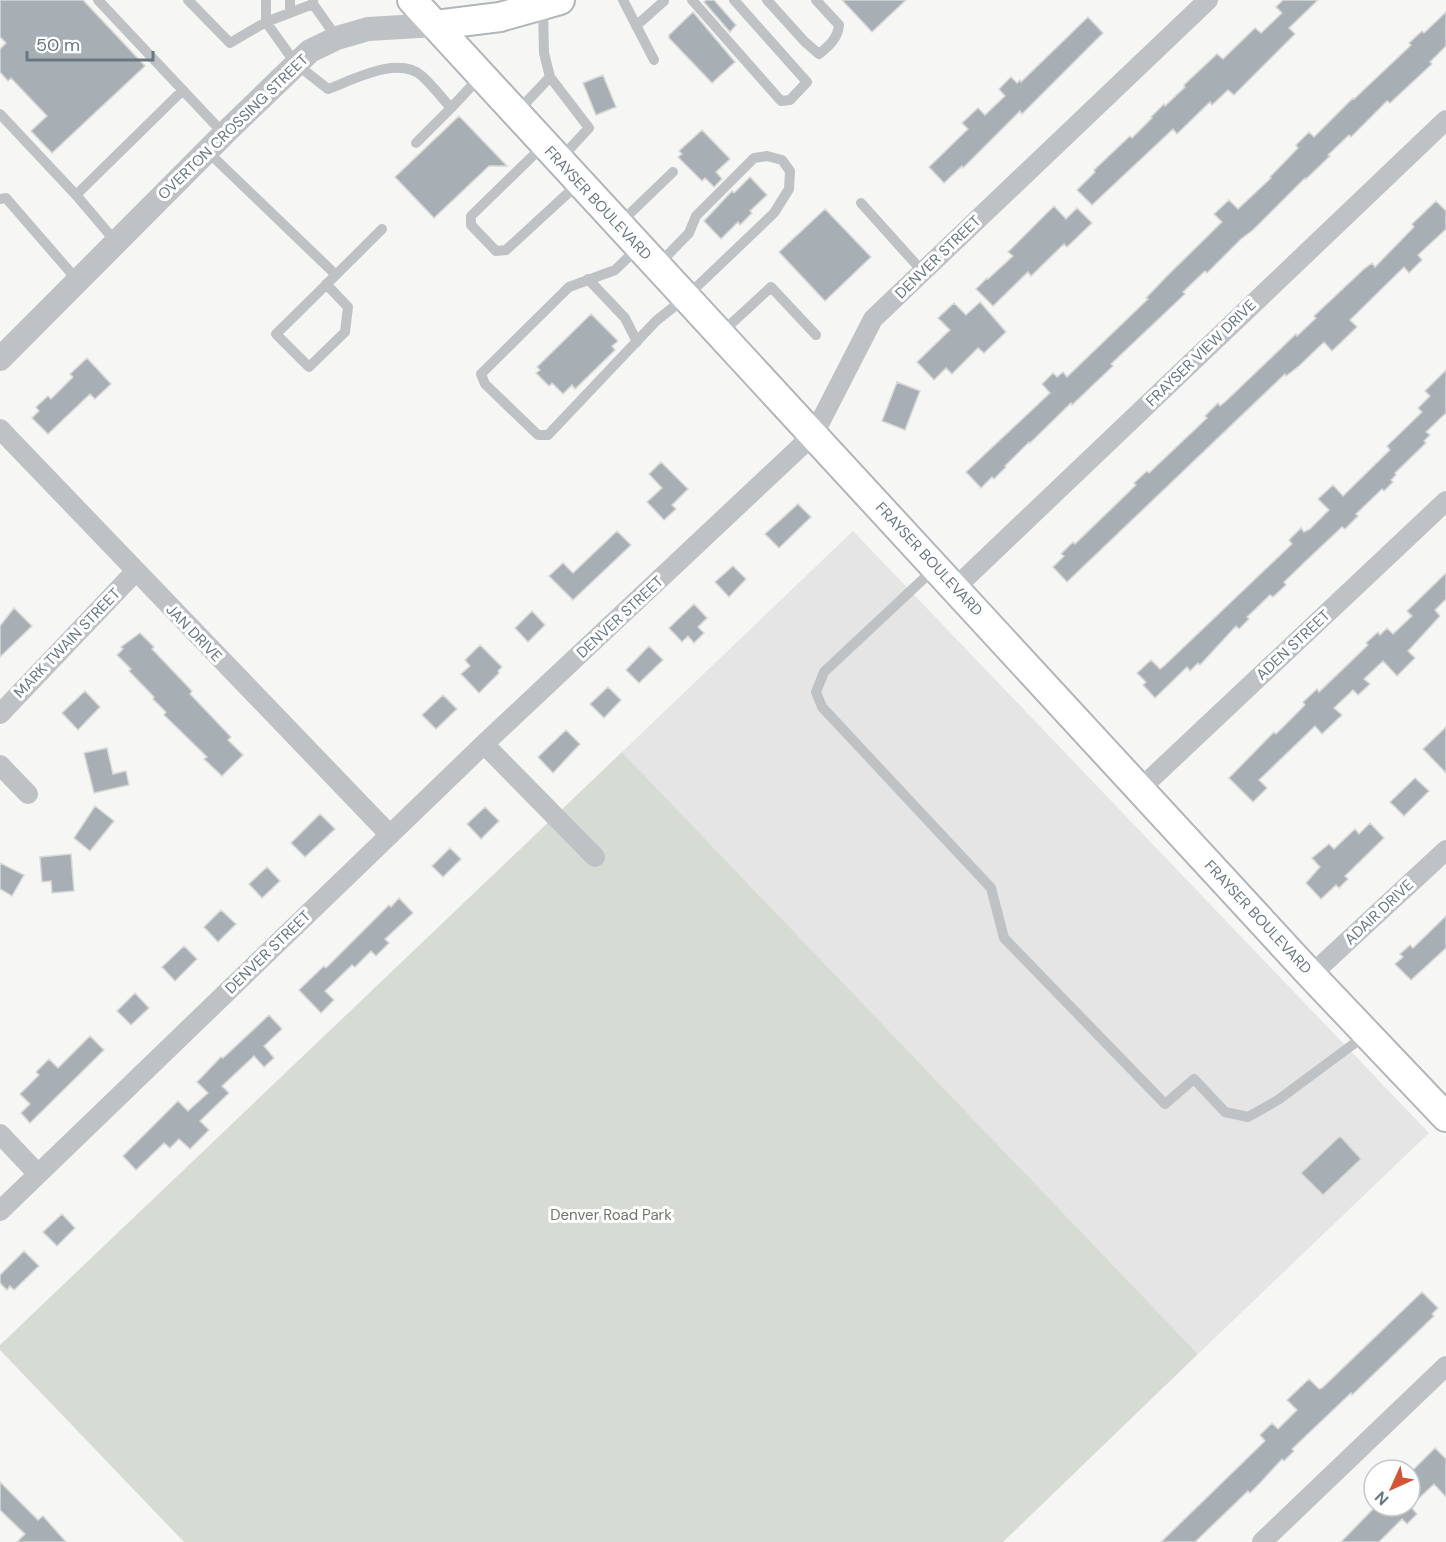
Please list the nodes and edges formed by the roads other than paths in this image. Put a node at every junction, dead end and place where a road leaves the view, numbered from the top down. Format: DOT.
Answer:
graph roads {
  1 [pos="98,0"];
  2 [pos="188,0"];
  3 [pos="266,0"];
  4 [pos="290,0"];
  5 [pos="412,0"];
  6 [pos="623,0"];
  7 [pos="692,0"];
  8 [pos="734,0"];
  9 [pos="767,0"];
  10 [pos="816,0"];
  11 [pos="1208,0"];
  12 [pos="664,1"];
  13 [pos="313,2"];
  14 [pos="552,3"];
  15 [pos="290,13"];
  16 [pos="266,22"];
  17 [pos="436,25"];
  18 [pos="636,26"];
  19 [pos="337,38"];
  20 [pos="654,60"];
  21 [pos="296,64"];
  22 [pos="480,76"];
  23 [pos="550,77"];
  24 [pos="183,90"];
  25 [pos="451,108"];
  26 [pos="0,114"];
  27 [pos="516,114"];
  28 [pos="1446,120"];
  29 [pos="224,134"];
  30 [pos="416,143"];
  31 [pos="207,151"];
  32 [pos="551,153"];
  33 [pos="673,172"];
  34 [pos="579,183"];
  35 [pos="76,195"];
  36 [pos="2,196"];
  37 [pos="861,203"];
  38 [pos="619,225"];
  39 [pos="382,229"];
  40 [pos="116,242"];
  41 [pos="648,256"];
  42 [pos="923,272"];
  43 [pos="336,275"];
  44 [pos="588,279"];
  45 [pos="78,281"];
  46 [pos="326,284"];
  47 [pos="686,297"];
  48 [pos="720,334"];
  49 [pos="816,335"];
  50 [pos="637,342"];
  51 [pos="0,359"];
  52 [pos="0,429"];
  53 [pos="814,434"];
  54 [pos="1446,501"];
  55 [pos="936,567"];
  56 [pos="135,572"];
  57 [pos="956,587"];
  58 [pos="0,714"];
  59 [pos="484,744"];
  60 [pos="0,765"];
  61 [pos="1140,789"];
  62 [pos="28,794"];
  63 [pos="390,835"];
  64 [pos="1446,850"];
  65 [pos="595,857"];
  66 [pos="1311,975"];
  67 [pos="1367,1034"];
  68 [pos="1446,1117"];
  69 [pos="0,1134"];
  70 [pos="38,1174"];
  71 [pos="0,1210"];
  72 [pos="1446,1366"];
  73 [pos="1262,1542"];
  1 -- 24 [label="lane"];
  2 -- 16 [label="lane"];
  3 -- 16 [label="lane"];
  4 -- 15 [label="lane"];
  5 -- 17 [label="main road, FRAYSER BOULEVARD"];
  6 -- 18 [label="lane"];
  7 -- 8 [label="lane"];
  9 -- 10 [label="lane"];
  11 -- 42 [label="street, DENVER STREET"];
  12 -- 18 [label="lane"];
  13 -- 15 [label="lane"];
  13 -- 19 [label="lane"];
  14 -- 17 [label="main road, OVERTON CROSSING STREET"];
  14 -- 23 [label="lane"];
  15 -- 16 [label="lane"];
  16 -- 21 [label="lane"];
  17 -- 19 [label="street, OVERTON CROSSING STREET"];
  17 -- 22 [label="main road, FRAYSER BOULEVARD"];
  18 -- 20 [label="lane"];
  19 -- 21 [label="street, OVERTON CROSSING STREET"];
  21 -- 25 [label="lane"];
  21 -- 29 [label="street, OVERTON CROSSING STREET"];
  22 -- 25 [label="lane"];
  22 -- 27 [label="main road, FRAYSER BOULEVARD"];
  23 -- 27 [label="lane"];
  23 -- 32 [label="lane"];
  24 -- 29 [label="lane"];
  24 -- 35 [label="lane"];
  25 -- 30 [label="lane"];
  26 -- 35 [label="lane"];
  27 -- 32 [label="main road, FRAYSER BOULEVARD"];
  28 -- 57 [label="street, FRAYSER VIEW DRIVE"];
  29 -- 31 [label="street, OVERTON CROSSING STREET"];
  31 -- 40 [label="street, OVERTON CROSSING STREET"];
  31 -- 43 [label="lane"];
  32 -- 34 [label="main road, FRAYSER BOULEVARD"];
  32 -- 34 [label="lane"];
  33 -- 38 [label="lane"];
  34 -- 38 [label="main road, FRAYSER BOULEVARD"];
  35 -- 40 [label="lane"];
  36 -- 45 [label="lane"];
  37 -- 42 [label="lane"];
  38 -- 41 [label="main road, FRAYSER BOULEVARD"];
  39 -- 43 [label="lane"];
  40 -- 45 [label="street, OVERTON CROSSING STREET"];
  41 -- 44 [label="lane"];
  41 -- 47 [label="main road, FRAYSER BOULEVARD"];
  41 -- 47 [label="lane"];
  42 -- 53 [label="street, DENVER STREET"];
  43 -- 46 [label="lane"];
  44 -- 50 [label="lane"];
  44 -- 50 [label="lane"];
  45 -- 51 [label="street, OVERTON CROSSING STREET"];
  46 -- 46 [label="lane"];
  47 -- 48 [label="main road, FRAYSER BOULEVARD"];
  47 -- 50 [label="lane"];
  48 -- 49 [label="lane"];
  48 -- 53 [label="main road, FRAYSER BOULEVARD"];
  52 -- 56 [label="street, JAN DRIVE"];
  53 -- 55 [label="main road, FRAYSER BOULEVARD"];
  53 -- 59 [label="street, DENVER STREET"];
  54 -- 61 [label="street, ADEN STREET"];
  55 -- 57 [label="main road, FRAYSER BOULEVARD"];
  55 -- 67 [label="lane"];
  56 -- 58 [label="street, MARK TWAIN STREET"];
  56 -- 63 [label="street, JAN DRIVE"];
  57 -- 61 [label="main road, FRAYSER BOULEVARD"];
  59 -- 63 [label="street, DENVER STREET"];
  59 -- 65 [label="street"];
  60 -- 62 [label="street"];
  61 -- 66 [label="main road, FRAYSER BOULEVARD"];
  63 -- 70 [label="street, DENVER STREET"];
  64 -- 66 [label="street, ADAIR DRIVE"];
  66 -- 67 [label="main road, FRAYSER BOULEVARD"];
  67 -- 68 [label="main road, FRAYSER BOULEVARD"];
  69 -- 70 [label="street"];
  70 -- 71 [label="street, DENVER STREET"];
  72 -- 73 [label="street"];
}
